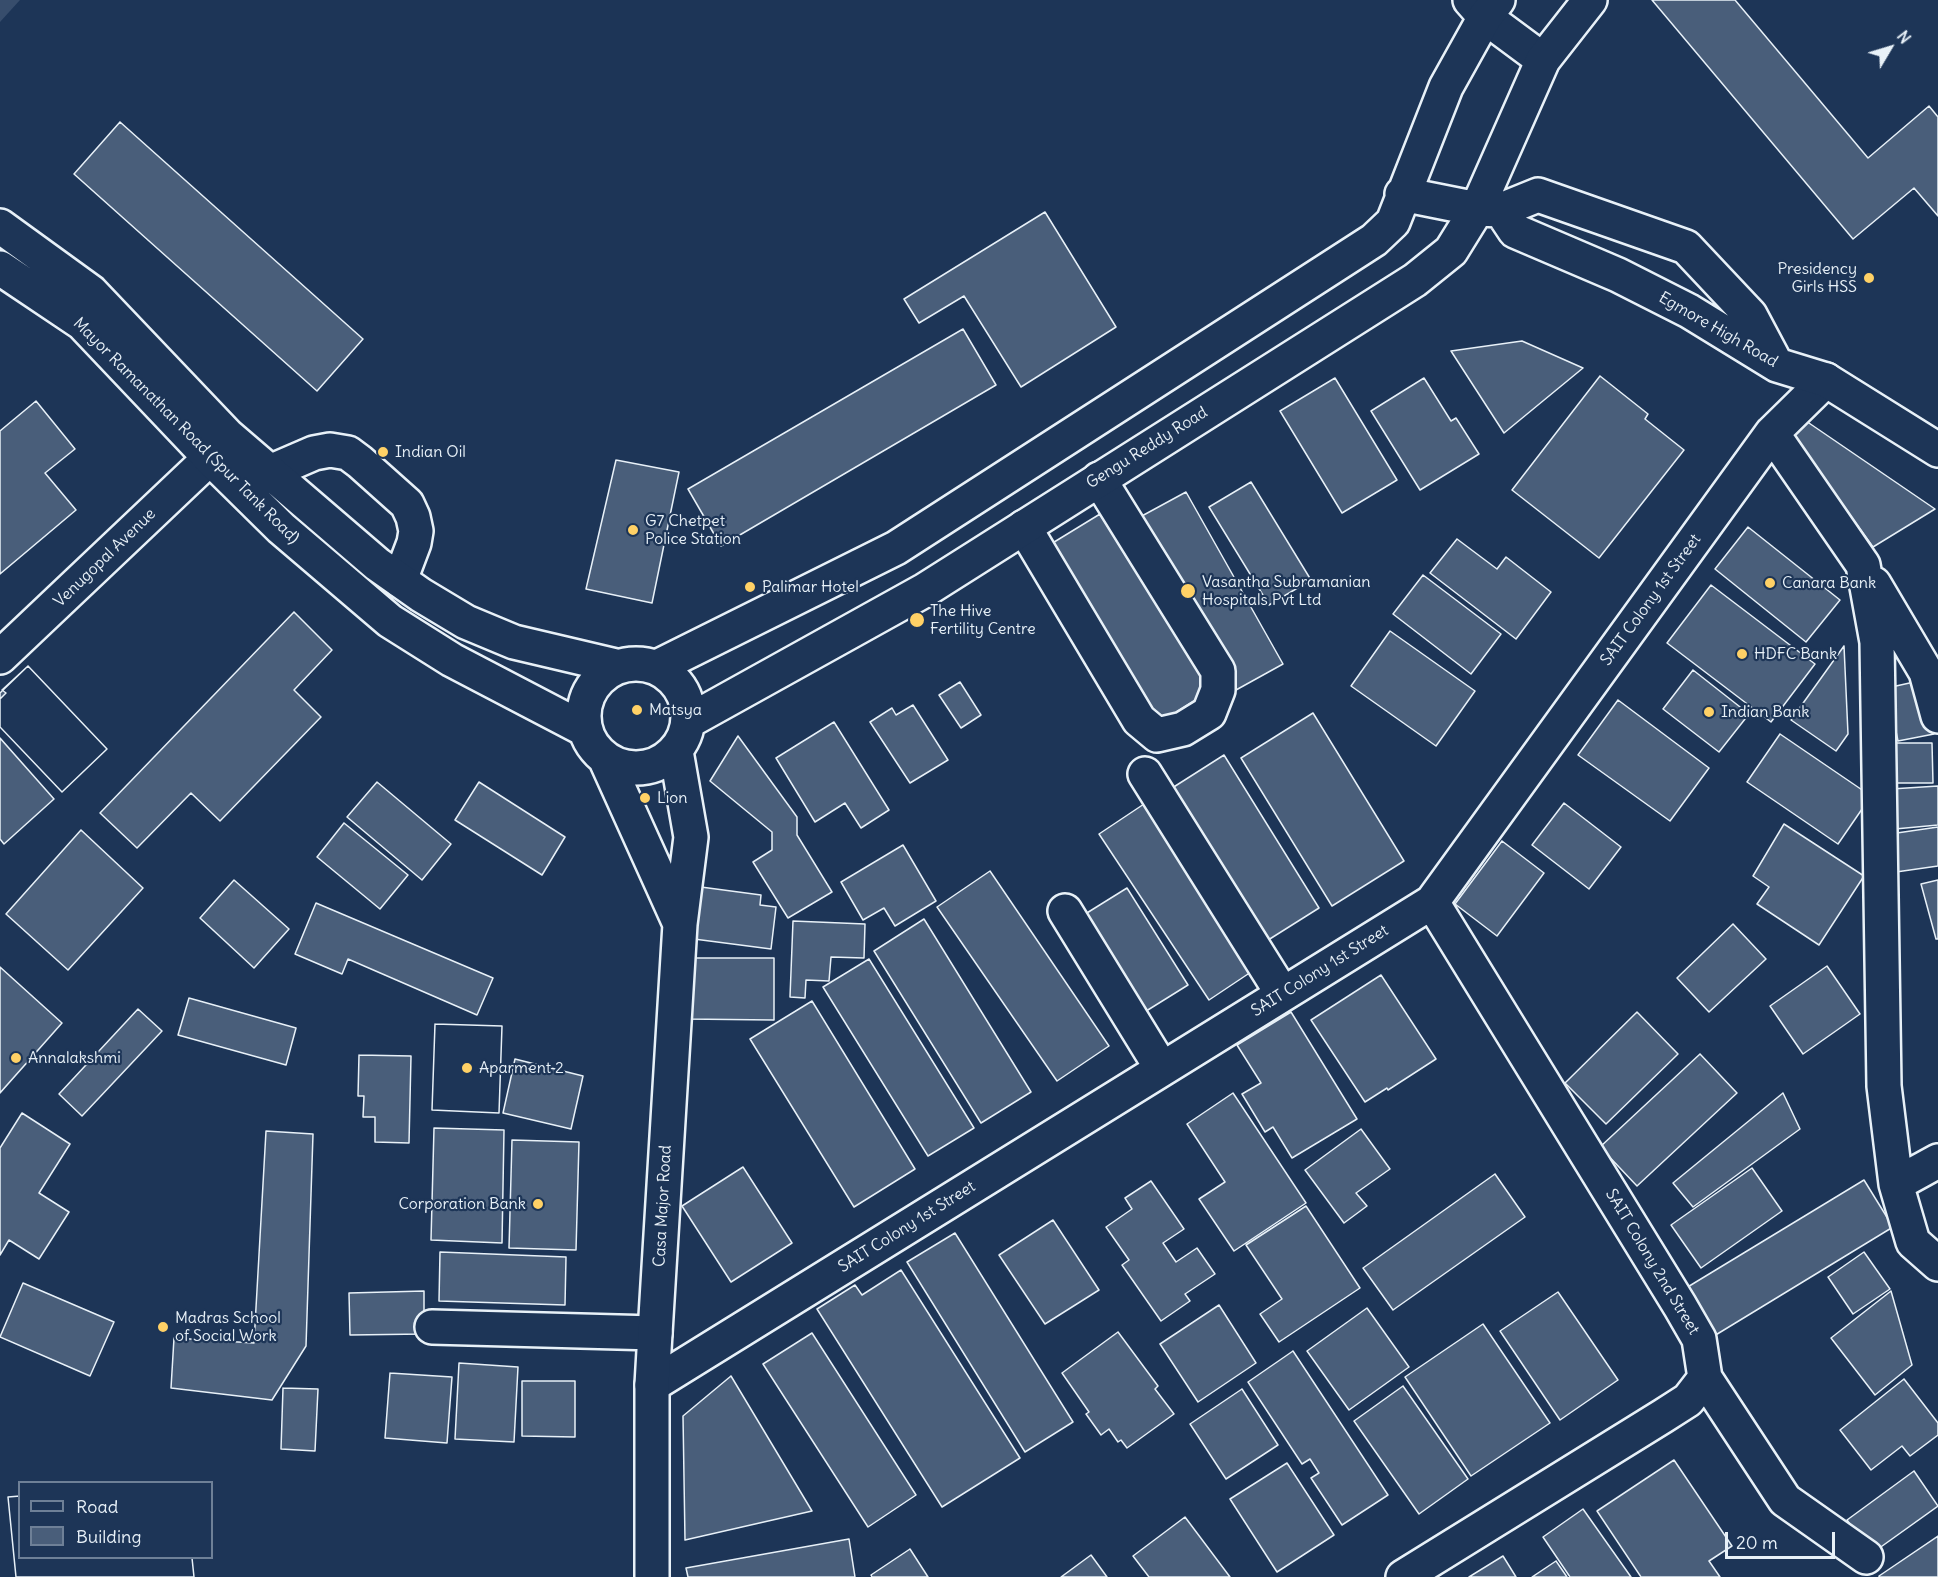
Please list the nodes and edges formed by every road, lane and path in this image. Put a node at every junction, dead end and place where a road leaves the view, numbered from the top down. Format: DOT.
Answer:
graph roads {
  1 [pos="1590,0"];
  2 [pos="1484,6"];
  3 [pos="1543,60"];
  4 [pos="1402,194"];
  5 [pos="1489,209"];
  6 [pos="0,226"];
  7 [pos="0,268"];
  8 [pos="1777,365"];
  9 [pos="1826,381"];
  10 [pos="1772,434"];
  11 [pos="1938,450"];
  12 [pos="210,458"];
  13 [pos="270,472"];
  14 [pos="1099,479"];
  15 [pos="1024,527"];
  16 [pos="1863,565"];
  17 [pos="400,580"];
  18 [pos="0,657"];
  19 [pos="616,666"];
  20 [pos="657,667"];
  21 [pos="1938,716"];
  22 [pos="689,721"];
  23 [pos="584,729"];
  24 [pos="676,751"];
  25 [pos="605,758"];
  26 [pos="1145,774"];
  27 [pos="1432,902"];
  28 [pos="1065,911"];
  29 [pos="680,924"];
  30 [pos="1282,993"];
  31 [pos="1162,1069"];
  32 [pos="1938,1161"];
  33 [pos="1896,1184"];
  34 [pos="1938,1264"];
  35 [pos="432,1328"];
  36 [pos="655,1333"];
  37 [pos="1705,1378"];
  38 [pos="652,1386"];
  39 [pos="1866,1557"];
  40 [pos="652,1577"];
  41 [pos="1403,1577"];
  1 -- 3 [label="main road"];
  2 -- 3 [label="main road"];
  2 -- 4 [label="main road"];
  3 -- 5 [label="main road"];
  4 -- 5 [label="main road"];
  4 -- 20 [label="main road"];
  5 -- 8 [label="main road, Egmore High Road"];
  5 -- 8 [label="main road"];
  5 -- 14 [label="main road, Gengu Reddy Road"];
  6 -- 13 [label="main road, Mayor Ramanathan Road (Spur Tank Road)"];
  7 -- 12 [label="main road, Mayor Ramanathan Road (Spur Tank Road)"];
  8 -- 9 [label="main road, Egmore High Road"];
  9 -- 10 [label="main road, SAIT Colony 1st Street"];
  9 -- 11 [label="main road, Egmore High Road"];
  10 -- 16 [label="main road"];
  10 -- 27 [label="main road, SAIT Colony 1st Street"];
  12 -- 18 [label="main road, Venugopal Avenue"];
  12 -- 23 [label="main road, Mayor Ramanathan Road (Spur Tank Road)"];
  13 -- 17 [label="main road, Mayor Ramanathan Road (Spur Tank Road)"];
  13 -- 17 [label="main road"];
  14 -- 15 [label="main road, Gengu Reddy Road"];
  14 -- 15 [label="main road"];
  15 -- 22 [label="main road, Gengu Reddy Road"];
  16 -- 21 [label="main road"];
  16 -- 33 [label="main road"];
  17 -- 19 [label="main road, Mayor Ramanathan Road (Spur Tank Road)"];
  19 -- 20 [label="main road"];
  19 -- 23 [label="main road"];
  20 -- 22 [label="main road"];
  22 -- 24 [label="main road"];
  23 -- 25 [label="main road"];
  24 -- 25 [label="main road"];
  24 -- 29 [label="main road, Casa Major Road"];
  25 -- 29 [label="main road"];
  26 -- 30 [label="main road"];
  27 -- 30 [label="main road, SAIT Colony 1st Street"];
  27 -- 37 [label="main road, SAIT Colony 2nd Street"];
  28 -- 31 [label="main road"];
  29 -- 36 [label="main road, Casa Major Road"];
  30 -- 31 [label="main road, SAIT Colony 1st Street"];
  31 -- 38 [label="main road, SAIT Colony 1st Street"];
  32 -- 33 [label="main road"];
  33 -- 34 [label="main road"];
  35 -- 36 [label="main road"];
  36 -- 38 [label="main road, Casa Major Road"];
  37 -- 39 [label="main road"];
  37 -- 41 [label="main road"];
  38 -- 40 [label="main road, Casa Major Road"];
}
